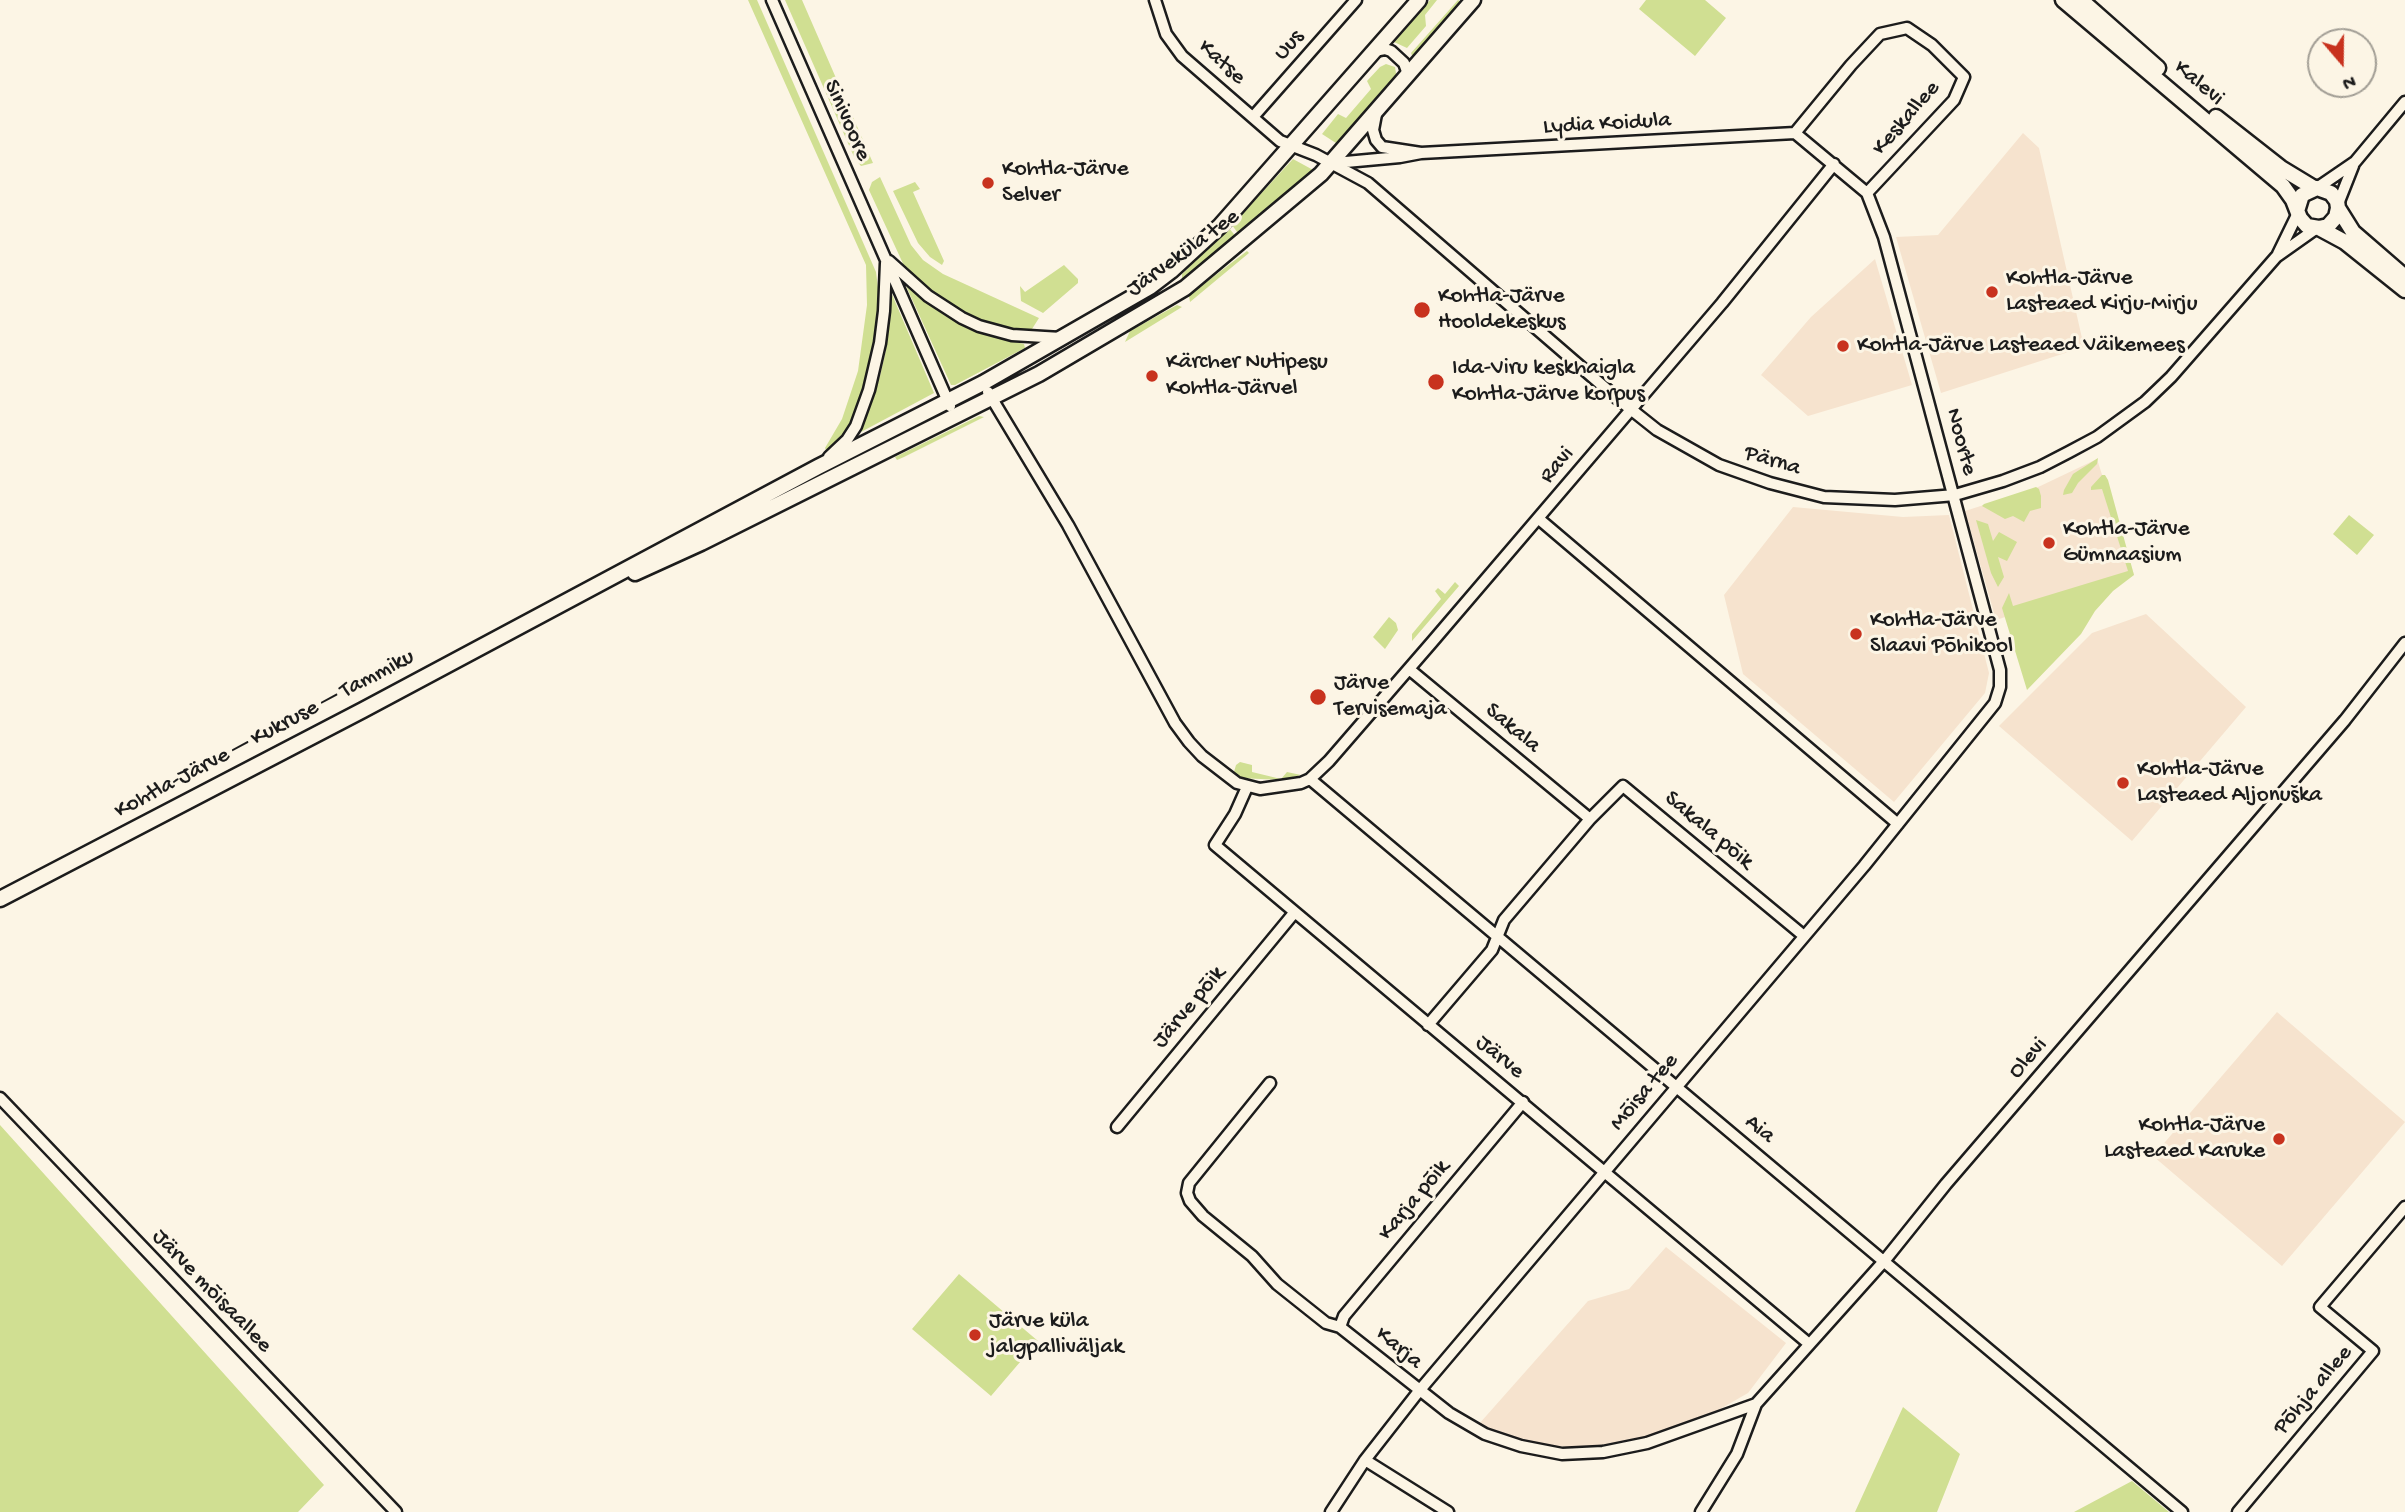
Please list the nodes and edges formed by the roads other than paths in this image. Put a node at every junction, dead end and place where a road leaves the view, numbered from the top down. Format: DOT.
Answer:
graph roads {
  1 [pos="772,0"];
  2 [pos="1155,0"];
  3 [pos="1356,0"];
  4 [pos="1419,0"];
  5 [pos="1473,0"];
  6 [pos="2063,0"];
  7 [pos="2081,0"];
  8 [pos="1374,51"];
  9 [pos="1408,74"];
  10 [pos="1386,99"];
  11 [pos="2405,102"];
  12 [pos="1253,117"];
  13 [pos="1795,133"];
  14 [pos="1285,144"];
  15 [pos="1421,153"];
  16 [pos="2355,162"];
  17 [pos="1331,163"];
  18 [pos="1834,164"];
  19 [pos="2315,188"];
  20 [pos="1867,193"];
  21 [pos="2338,207"];
  22 [pos="2298,211"];
  23 [pos="2318,228"];
  24 [pos="2276,257"];
  25 [pos="886,258"];
  26 [pos="2405,277"];
  27 [pos="2405,290"];
  28 [pos="1062,338"];
  29 [pos="983,383"];
  30 [pos="991,398"];
  31 [pos="951,408"];
  32 [pos="1630,409"];
  33 [pos="925,413"];
  34 [pos="911,438"];
  35 [pos="818,467"];
  36 [pos="1955,495"];
  37 [pos="1539,519"];
  38 [pos="551,611"];
  39 [pos="2405,643"];
  40 [pos="1409,669"];
  41 [pos="1995,704"];
  42 [pos="1305,781"];
  43 [pos="1247,787"];
  44 [pos="1590,819"];
  45 [pos="1898,824"];
  46 [pos="0,899"];
  47 [pos="1294,913"];
  48 [pos="1804,936"];
  49 [pos="1497,937"];
  50 [pos="1428,1025"];
  51 [pos="1270,1083"];
  52 [pos="1676,1085"];
  53 [pos="0,1098"];
  54 [pos="1523,1102"];
  55 [pos="1117,1127"];
  56 [pos="1605,1171"];
  57 [pos="2405,1207"];
  58 [pos="1885,1260"];
  59 [pos="1340,1327"];
  60 [pos="1808,1343"];
  61 [pos="1419,1391"];
  62 [pos="1756,1404"];
  63 [pos="1365,1460"];
  64 [pos="396,1512"];
  65 [pos="1331,1512"];
  66 [pos="1448,1512"];
  67 [pos="1701,1512"];
  68 [pos="2182,1512"];
  69 [pos="2238,1512"];
  1 -- 25 [label="street, Sinivoore"];
  2 -- 12 [label="street, Katse"];
  3 -- 12 [label="street, Uus"];
  4 -- 8 [label="main road, Järveküla tee"];
  5 -- 9 [label="main road, Järveküla tee"];
  6 -- 22 [label="main road, Kalevi"];
  7 -- 19 [label="main road, Kalevi"];
  8 -- 9 [label="street"];
  8 -- 14 [label="main road, Järveküla tee"];
  9 -- 10 [label="main road, Järveküla tee"];
  10 -- 15 [label="street, Lydia Koidula"];
  10 -- 17 [label="main road, Järveküla tee"];
  11 -- 16 [label="street"];
  12 -- 14 [label="street, Katse"];
  13 -- 15 [label="street, Lydia Koidula"];
  13 -- 18 [label="street"];
  13 -- 20 [label="street, Keskallee"];
  14 -- 17 [label="street, Pärna"];
  14 -- 28 [label="main road, Järveküla tee"];
  15 -- 17 [label="street, Lydia Koidula"];
  16 -- 19 [label="street"];
  16 -- 21 [label="street"];
  17 -- 30 [label="main road, Järveküla tee"];
  17 -- 32 [label="street, Pärna"];
  18 -- 20 [label="street"];
  18 -- 32 [label="street, Ravi"];
  19 -- 21 [label="main road, Kalevi"];
  19 -- 22 [label="main road"];
  20 -- 36 [label="street, Noorte"];
  21 -- 23 [label="main road"];
  21 -- 26 [label="main road, Kalevi"];
  22 -- 23 [label="main road, Kalevi"];
  22 -- 24 [label="street, Pärna"];
  23 -- 24 [label="street, Pärna"];
  23 -- 27 [label="main road, Kalevi"];
  24 -- 36 [label="street, Pärna"];
  25 -- 28 [label="street, Sinivoore"];
  25 -- 31 [label="street, Sinivoore"];
  25 -- 35 [label="street, Sinivoore"];
  28 -- 29 [label="main road, Järveküla tee"];
  29 -- 30 [label="street"];
  29 -- 31 [label="main road, Järveküla tee"];
  30 -- 31 [label="main road, Järveküla tee"];
  30 -- 43 [label="street"];
  31 -- 33 [label="main road, Järveküla tee"];
  31 -- 34 [label="main road, Järveküla tee"];
  32 -- 36 [label="street, Pärna"];
  32 -- 37 [label="street, Ravi"];
  33 -- 35 [label="main road, Kohtla-Järve — Kukruse — Tammiku"];
  34 -- 38 [label="main road, Kohtla-Järve — Kukruse — Tammiku"];
  35 -- 38 [label="main road, Kohtla-Järve — Kukruse — Tammiku"];
  36 -- 41 [label="street, Noorte"];
  37 -- 40 [label="street, Ravi"];
  37 -- 45 [label="street"];
  38 -- 46 [label="main road, Kohtla-Järve — Kukruse — Tammiku"];
  39 -- 58 [label="street, Olevi"];
  40 -- 42 [label="street, Ravi"];
  40 -- 44 [label="street, Sakala"];
  41 -- 45 [label="street, Mõisa tee"];
  42 -- 43 [label="street"];
  42 -- 49 [label="street, Aia"];
  43 -- 47 [label="street, Järve"];
  44 -- 48 [label="street, Sakala põik"];
  44 -- 49 [label="street"];
  45 -- 48 [label="street, Mõisa tee"];
  47 -- 50 [label="street, Järve"];
  47 -- 55 [label="street, Järve põik"];
  48 -- 52 [label="street, Mõisa tee"];
  49 -- 50 [label="street"];
  49 -- 52 [label="street, Aia"];
  50 -- 54 [label="street, Järve"];
  51 -- 59 [label="street, Karja"];
  52 -- 56 [label="street, Mõisa tee"];
  52 -- 58 [label="street, Aia"];
  53 -- 64 [label="street, Järve mõisaallee"];
  54 -- 56 [label="street, Järve"];
  54 -- 59 [label="street, Karja põik"];
  56 -- 60 [label="street, Järve"];
  56 -- 61 [label="street, Mõisa tee"];
  57 -- 69 [label="street, Põhja allee"];
  58 -- 60 [label="street, Olevi"];
  58 -- 68 [label="street, Aia"];
  59 -- 61 [label="street, Karja"];
  60 -- 62 [label="street, Olevi"];
  61 -- 62 [label="street, Karja"];
  61 -- 63 [label="street, Mõisa tee"];
  62 -- 67 [label="street, Olevi"];
  63 -- 65 [label="street, Mõisa tee"];
  63 -- 66 [label="street"];
}
